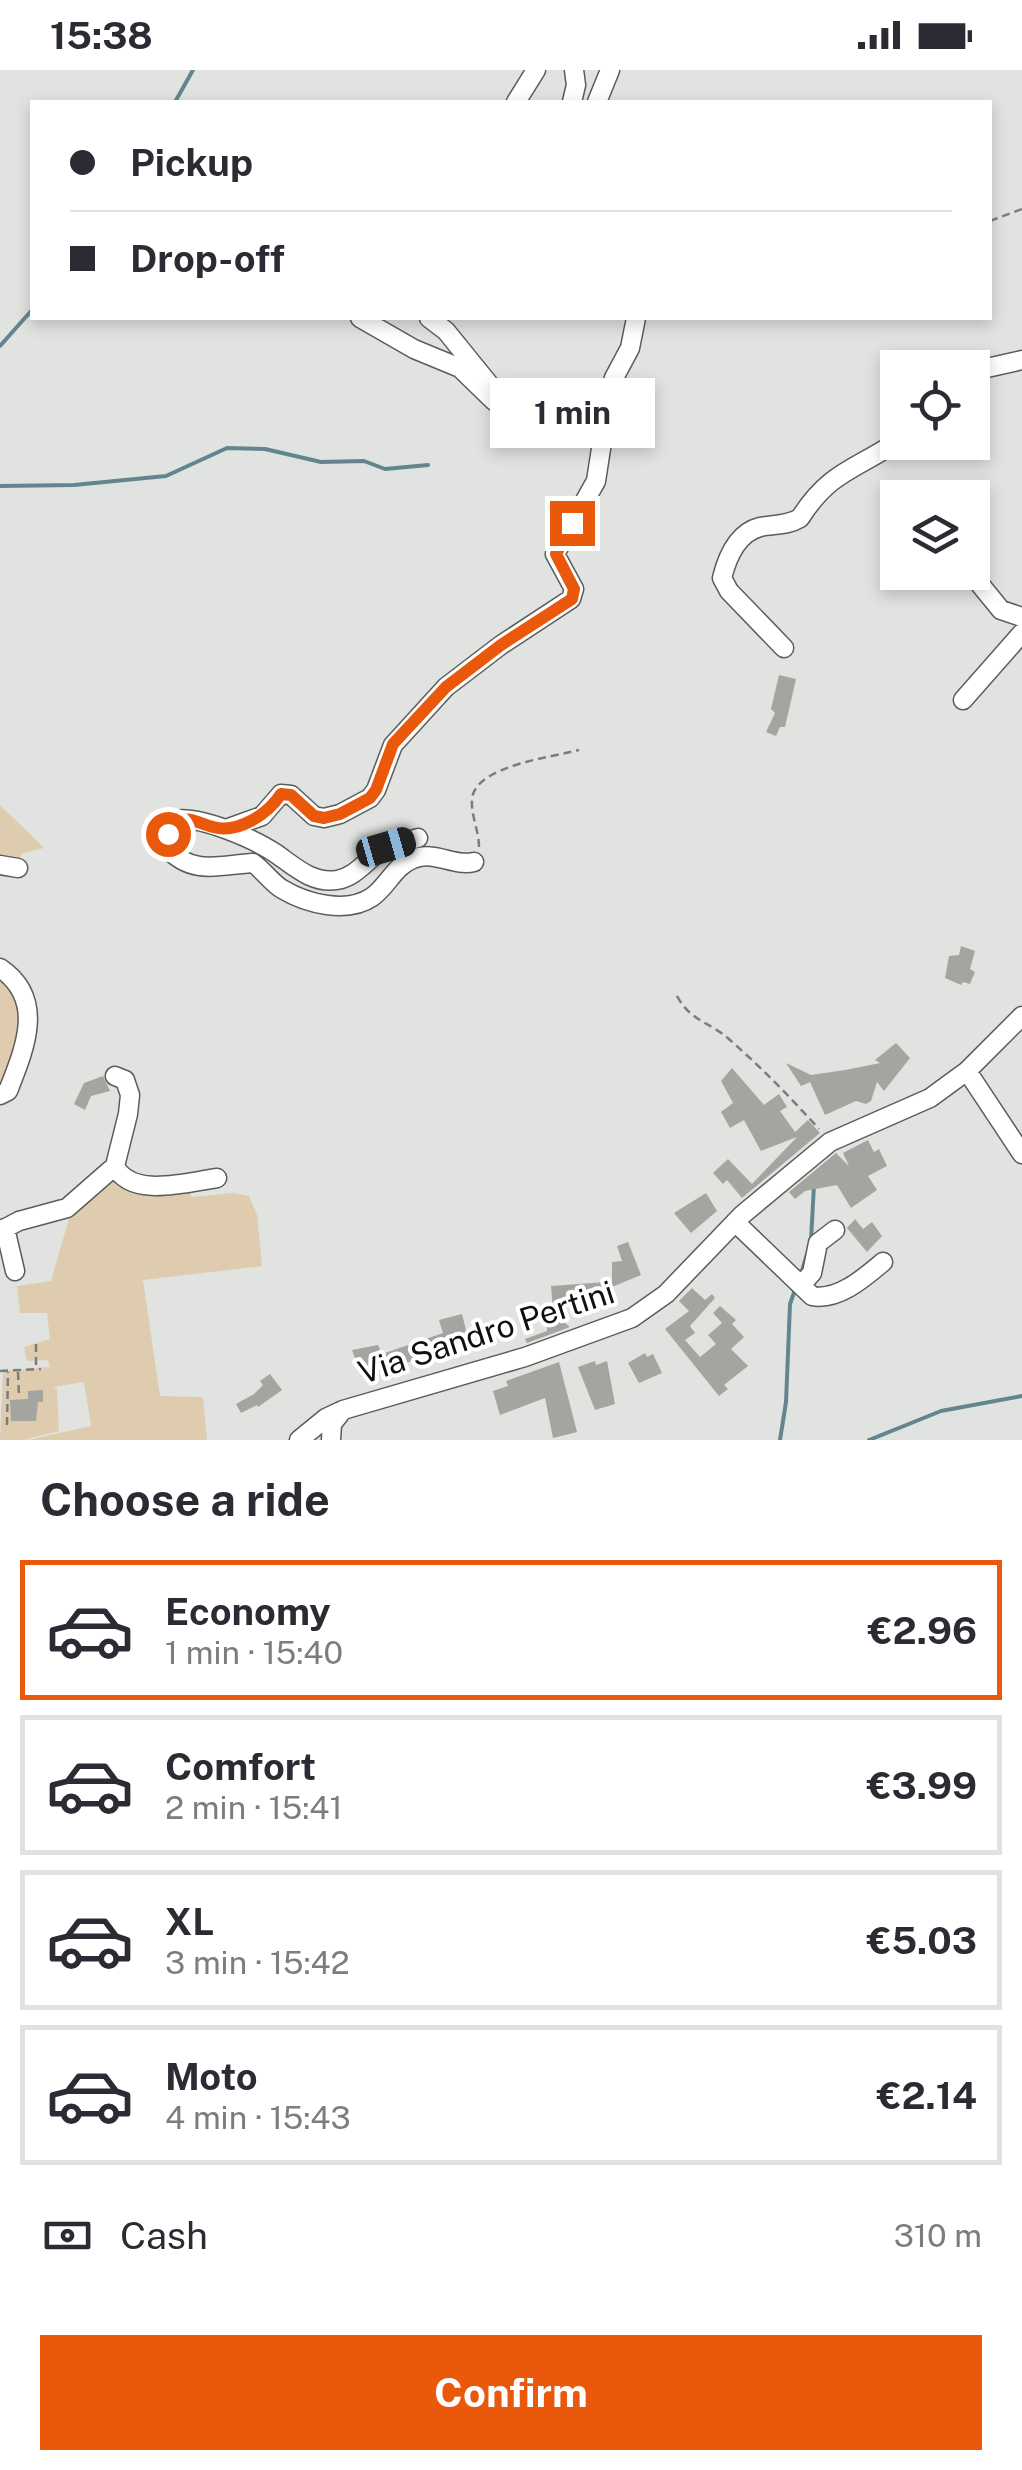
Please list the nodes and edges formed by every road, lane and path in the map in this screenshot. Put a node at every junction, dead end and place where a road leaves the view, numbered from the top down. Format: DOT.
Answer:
graph roads {
  1 [pos="574,70"];
  2 [pos="610,70"];
  3 [pos="534,71"];
  4 [pos="517,100"];
  5 [pos="572,100"];
  6 [pos="597,100"];
  7 [pos="1022,210"];
  8 [pos="992,220"];
  9 [pos="363,320"];
  10 [pos="432,320"];
  11 [pos="636,320"];
  12 [pos="1022,360"];
  13 [pos="990,367"];
  14 [pos="880,451"];
  15 [pos="985,590"];
  16 [pos="1022,617"];
  17 [pos="1022,633"];
  18 [pos="784,648"];
  19 [pos="963,700"];
  20 [pos="579,750"];
  21 [pos="226,829"];
  22 [pos="418,838"];
  23 [pos="474,862"];
  24 [pos="0,968"];
  25 [pos="677,996"];
  26 [pos="1022,1016"];
  27 [pos="966,1071"];
  28 [pos="115,1076"];
  29 [pos="0,1095"];
  30 [pos="830,1142"];
  31 [pos="1022,1154"];
  32 [pos="115,1166"];
  33 [pos="217,1178"];
  34 [pos="736,1222"];
  35 [pos="2,1230"];
  36 [pos="835,1230"];
  37 [pos="882,1262"];
  38 [pos="16,1271"];
  39 [pos="798,1282"];
  40 [pos="36,1344"];
  41 [pos="0,1371"];
  42 [pos="18,1371"];
  43 [pos="8,1372"];
  44 [pos="18,1396"];
  45 [pos="343,1410"];
  46 [pos="8,1424"];
  47 [pos="299,1440"];
  48 [pos="331,1440"];
  1 -- 5 [label="street"];
  2 -- 6 [label="street"];
  3 -- 4 [label="street"];
  7 -- 8 [label="path"];
  9 -- 10 [label="street"];
  11 -- 21 [label="street"];
  12 -- 13 [label="street"];
  14 -- 18 [label="street"];
  15 -- 16 [label="street"];
  17 -- 19 [label="street"];
  20 -- 23 [label="path"];
  21 -- 22 [label="street"];
  21 -- 23 [label="street"];
  24 -- 29 [label="street"];
  25 -- 30 [label="path"];
  26 -- 27 [label="street, Via Sandro Pertini"];
  27 -- 30 [label="street, Via Sandro Pertini"];
  27 -- 31 [label="street"];
  28 -- 32 [label="street"];
  30 -- 34 [label="street, Via Sandro Pertini"];
  32 -- 33 [label="street"];
  32 -- 35 [label="street"];
  34 -- 39 [label="street"];
  34 -- 45 [label="street, Via Sandro Pertini"];
  35 -- 38 [label="street"];
  36 -- 39 [label="street"];
  37 -- 39 [label="street"];
  40 -- 42 [label="path"];
  41 -- 43 [label="path"];
  42 -- 43 [label="path"];
  42 -- 44 [label="path"];
  43 -- 46 [label="path"];
  45 -- 47 [label="street, Via Sandro Pertini"];
  45 -- 48 [label="street, Via Sandro Pertini"];
}
